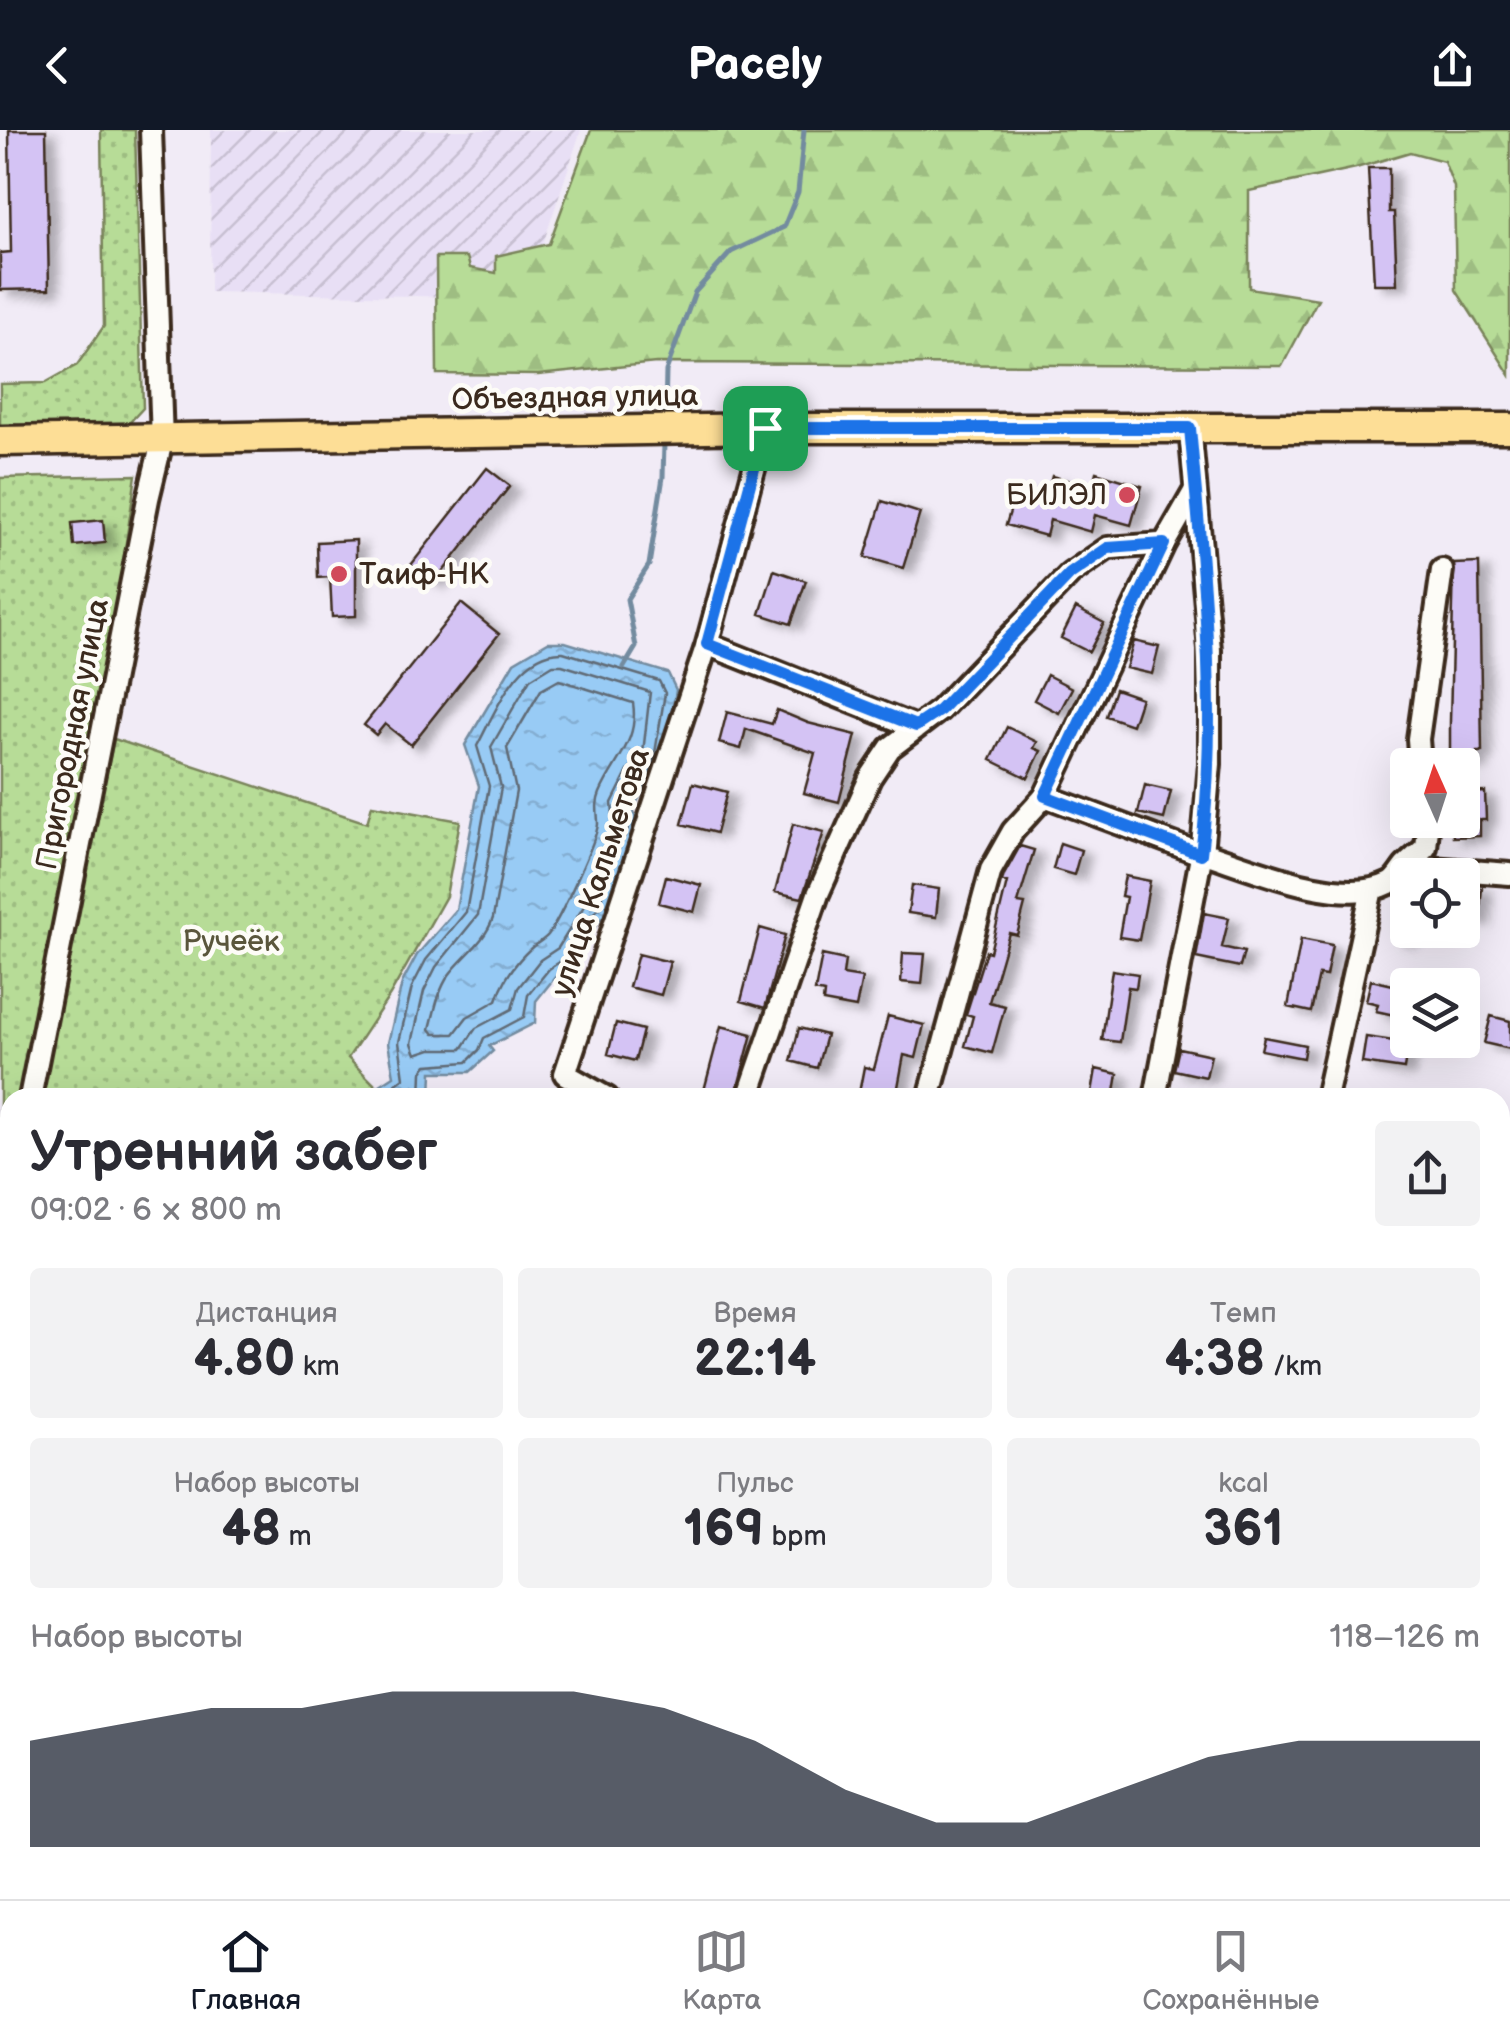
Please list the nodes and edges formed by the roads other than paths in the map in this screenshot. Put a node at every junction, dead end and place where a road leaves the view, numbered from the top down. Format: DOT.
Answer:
graph roads {
  1 [pos="151,130"];
  2 [pos="765,428"];
  3 [pos="1190,428"];
  4 [pos="1510,428"];
  5 [pos="162,441"];
  6 [pos="0,442"];
  7 [pos="1196,490"];
  8 [pos="1164,544"];
  9 [pos="1442,570"];
  10 [pos="707,644"];
  11 [pos="916,726"];
  12 [pos="1419,748"];
  13 [pos="1045,796"];
  14 [pos="1427,838"];
  15 [pos="1201,853"];
  16 [pos="1414,858"];
  17 [pos="1480,872"];
  18 [pos="1510,874"];
  19 [pos="1390,883"];
  20 [pos="1372,889"];
  21 [pos="32,1088"];
  22 [pos="590,1088"];
  23 [pos="751,1088"];
  24 [pos="933,1088"];
  25 [pos="1157,1088"];
  26 [pos="1328,1088"];
  1 -- 5 [label="street, Пригородная улица"];
  2 -- 3 [label="main road, Объездная улица"];
  2 -- 5 [label="main road, Объездная улица"];
  2 -- 10 [label="street, улица Кальметова"];
  3 -- 4 [label="main road, Объездная улица"];
  3 -- 7 [label="street"];
  5 -- 6 [label="main road, Объездная улица"];
  5 -- 21 [label="street, Пригородная улица"];
  7 -- 8 [label="street"];
  7 -- 15 [label="street"];
  8 -- 11 [label="street"];
  8 -- 13 [label="street"];
  9 -- 12 [label="street"];
  10 -- 11 [label="street"];
  10 -- 22 [label="street, улица Кальметова"];
  11 -- 23 [label="street"];
  13 -- 15 [label="street"];
  13 -- 24 [label="street"];
  14 -- 16 [label="street"];
  15 -- 20 [label="street"];
  15 -- 25 [label="street"];
  17 -- 18 [label="street"];
  19 -- 20 [label="street"];
  20 -- 26 [label="street"];
}
